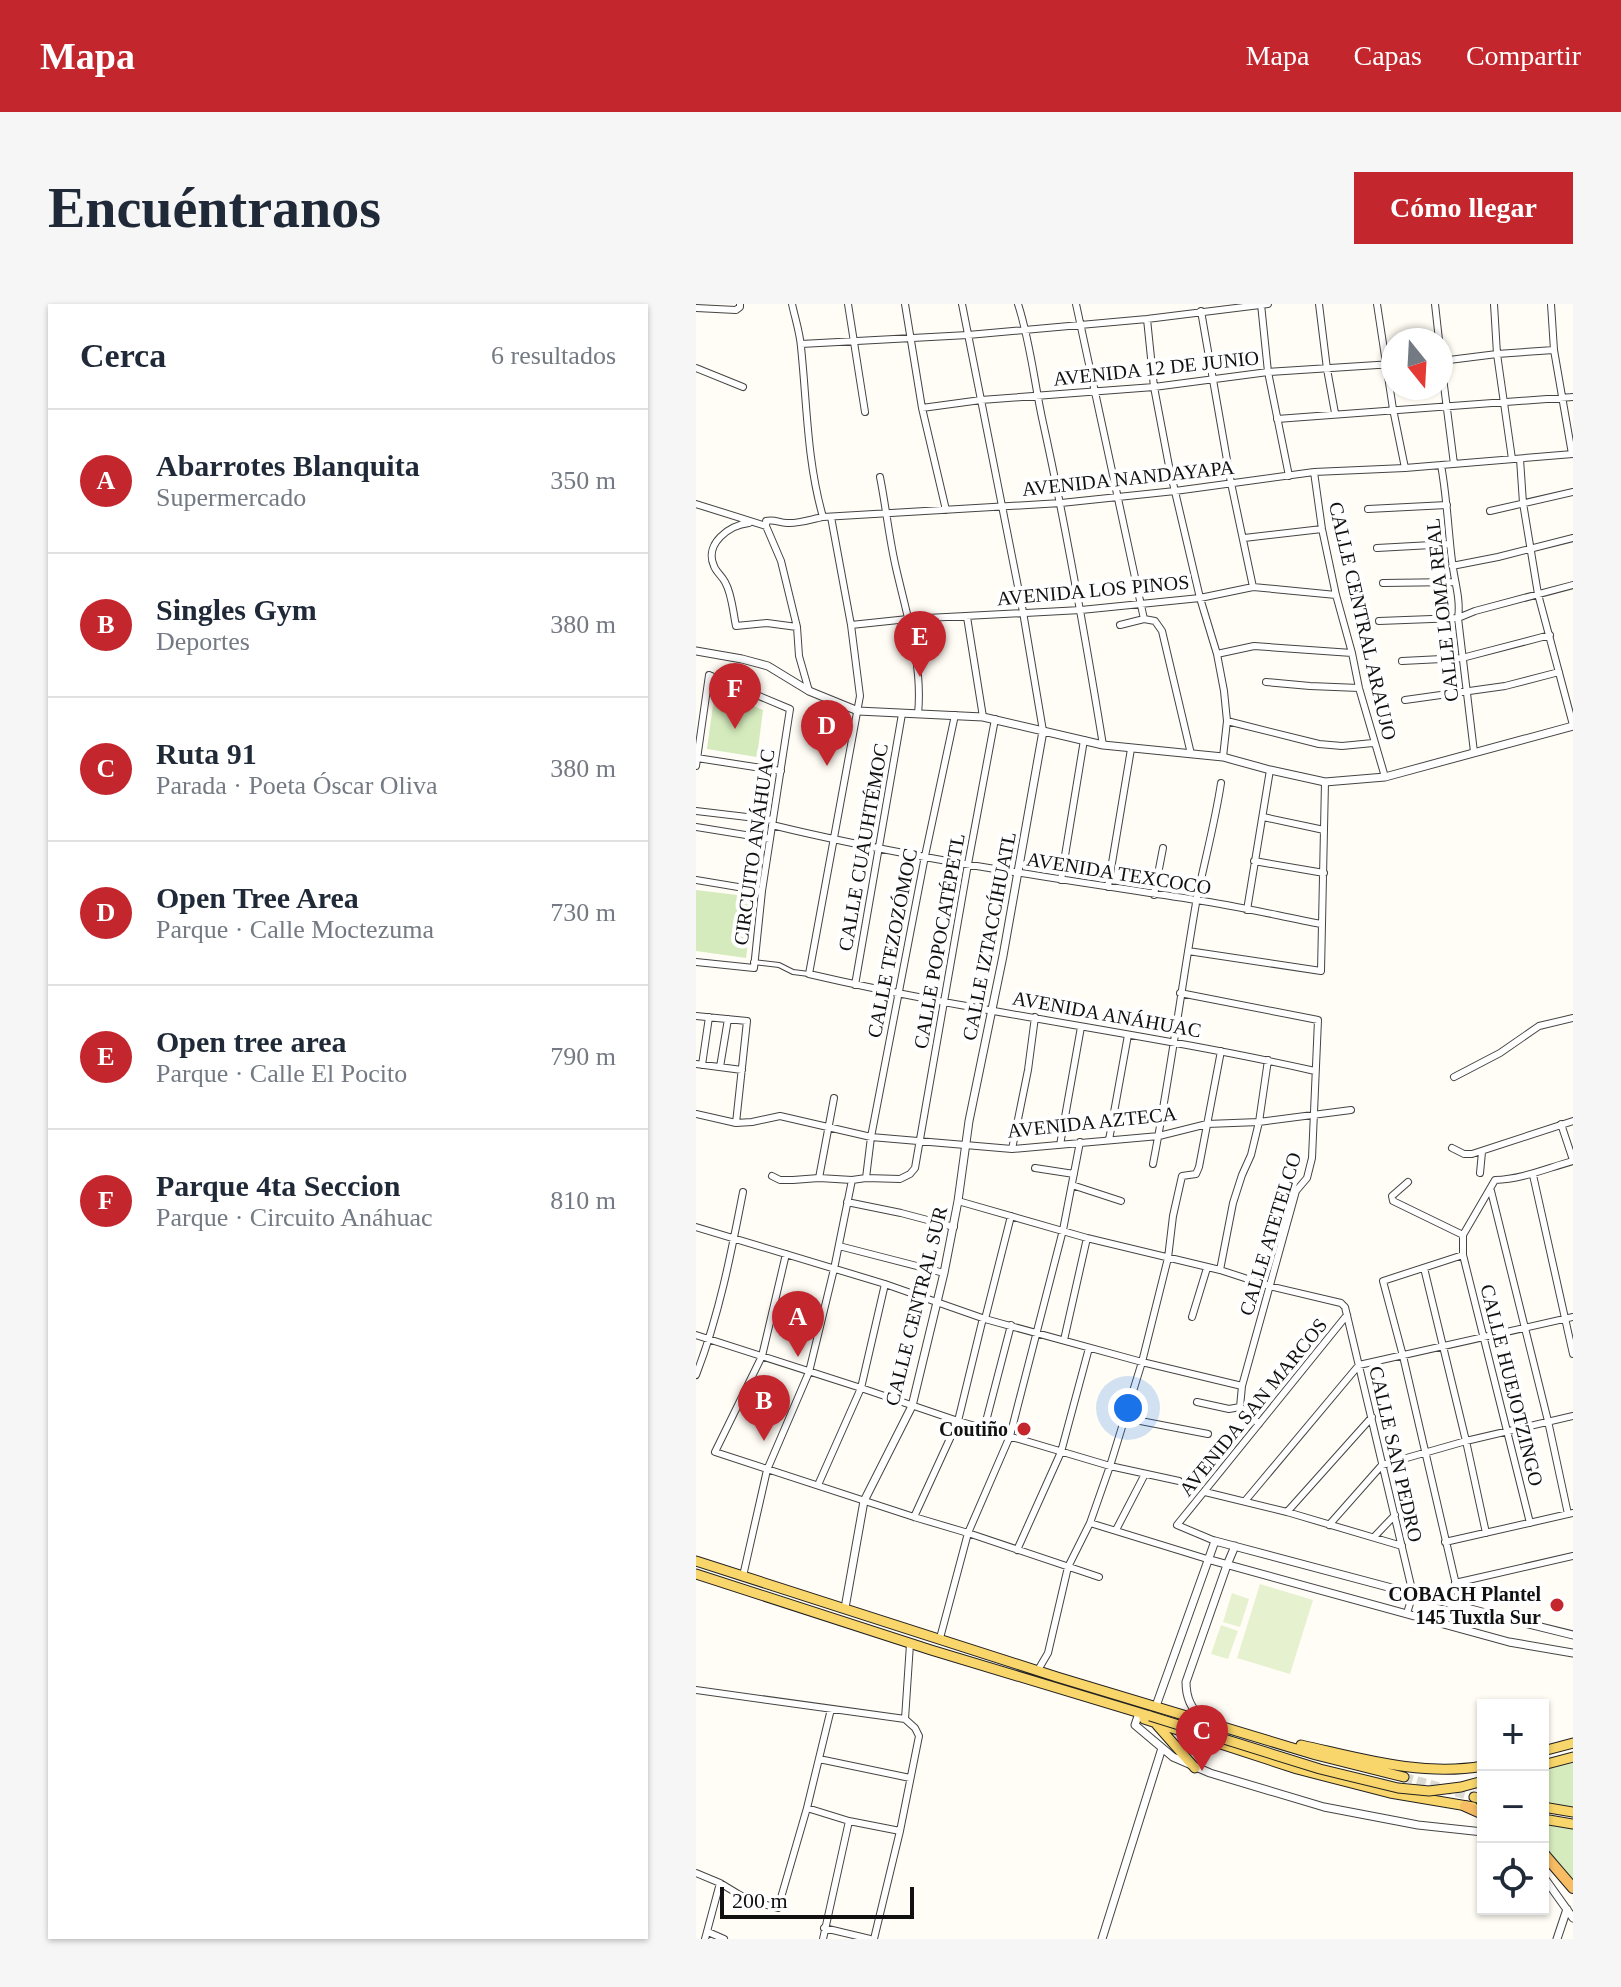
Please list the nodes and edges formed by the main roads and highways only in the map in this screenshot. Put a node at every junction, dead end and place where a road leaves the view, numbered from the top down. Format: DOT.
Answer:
graph roads {
  1 [pos="696,1561"];
  2 [pos="696,1574"];
  3 [pos="1152,1719"];
  4 [pos="1249,1734"];
  5 [pos="1573,1743"];
  6 [pos="1549,1749"];
  7 [pos="1573,1757"];
  8 [pos="1549,1763"];
  9 [pos="1477,1767"];
  10 [pos="1195,1768"];
  11 [pos="1404,1777"];
  12 [pos="1477,1783"];
  13 [pos="1465,1806"];
  14 [pos="1549,1808"];
  15 [pos="1477,1809"];
  16 [pos="1573,1812"];
  17 [pos="1549,1820"];
  18 [pos="1573,1824"];
  19 [pos="1549,1860"];
  20 [pos="1573,1888"];
  1 -- 4 [label="main road"];
  2 -- 3 [label="main road"];
  3 -- 10 [label="main road"];
  3 -- 12 [label="main road, bridge"];
  3 -- 13 [label="main road"];
  4 -- 9 [label="main road"];
  4 -- 11 [label="main road"];
  5 -- 6 [label="main road"];
  7 -- 8 [label="main road"];
  13 -- 15 [label="highway"];
  14 -- 16 [label="main road"];
  17 -- 18 [label="main road"];
  19 -- 20 [label="highway"];
}
